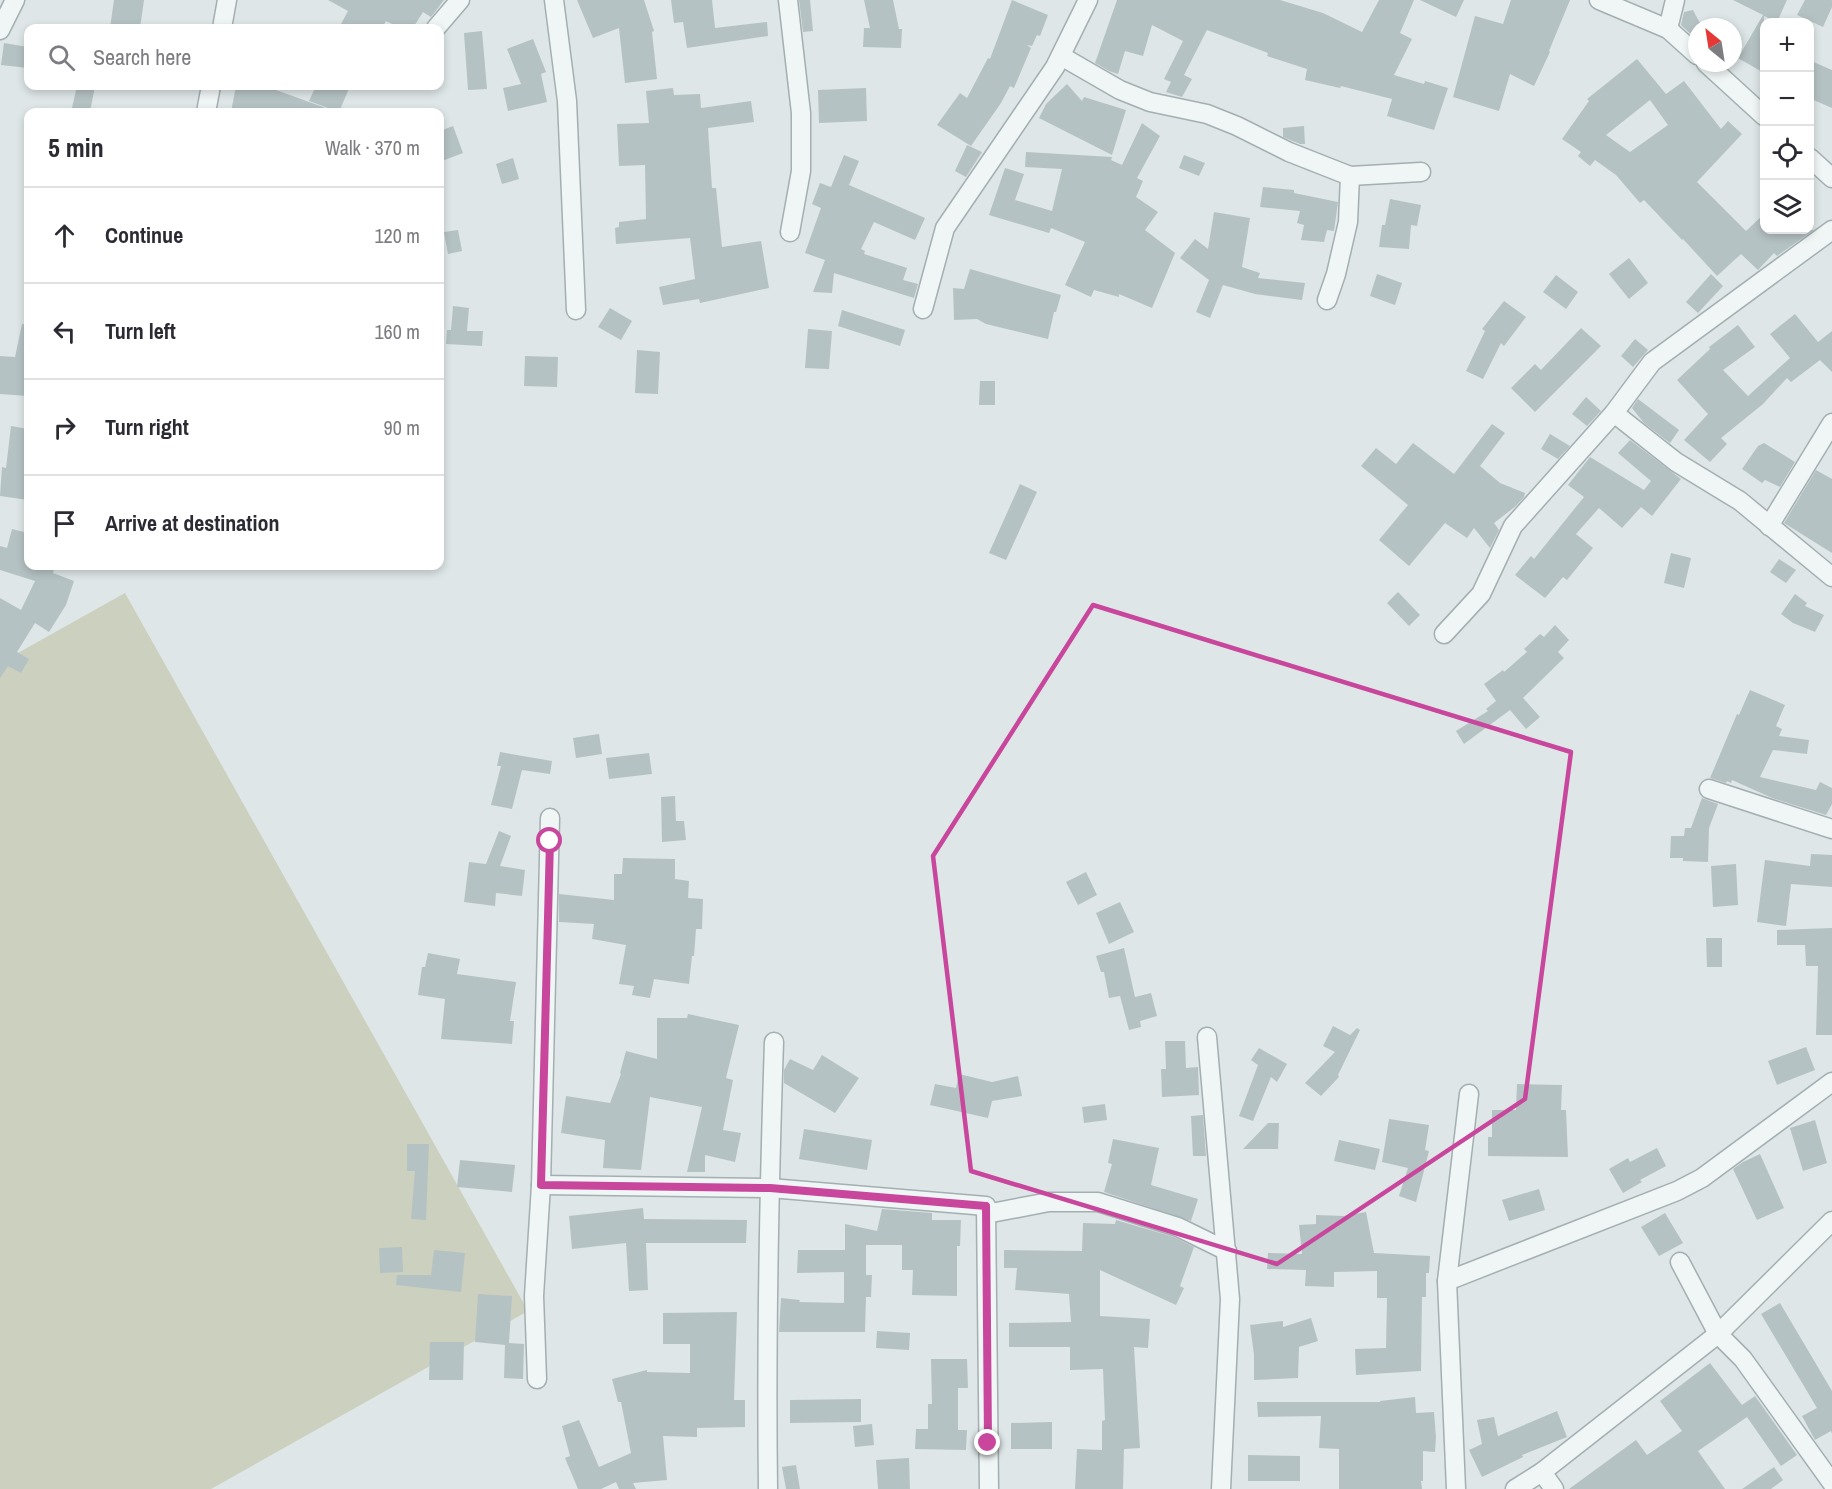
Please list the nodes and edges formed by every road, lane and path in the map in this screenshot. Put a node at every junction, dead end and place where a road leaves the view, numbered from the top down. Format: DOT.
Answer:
graph roads {
  1 [pos="15,0"];
  2 [pos="227,0"];
  3 [pos="460,0"];
  4 [pos="554,0"];
  5 [pos="788,0"];
  6 [pos="1088,0"];
  7 [pos="1599,0"];
  8 [pos="1675,0"];
  9 [pos="223,24"];
  10 [pos="439,24"];
  11 [pos="1668,29"];
  12 [pos="0,30"];
  13 [pos="1688,47"];
  14 [pos="1061,56"];
  15 [pos="1716,72"];
  16 [pos="210,90"];
  17 [pos="207,108"];
  18 [pos="1760,112"];
  19 [pos="1814,162"];
  20 [pos="1421,172"];
  21 [pos="1350,176"];
  22 [pos="1832,178"];
  23 [pos="1832,230"];
  24 [pos="790,232"];
  25 [pos="1327,300"];
  26 [pos="923,309"];
  27 [pos="576,310"];
  28 [pos="1614,413"];
  29 [pos="1832,423"];
  30 [pos="1769,525"];
  31 [pos="1832,577"];
  32 [pos="1444,634"];
  33 [pos="1709,789"];
  34 [pos="550,818"];
  35 [pos="1832,829"];
  36 [pos="1207,1037"];
  37 [pos="774,1042"];
  38 [pos="1832,1082"];
  39 [pos="1469,1094"];
  40 [pos="541,1185"];
  41 [pos="770,1188"];
  42 [pos="986,1214"];
  43 [pos="1832,1221"];
  44 [pos="1227,1251"];
  45 [pos="1680,1262"];
  46 [pos="1447,1281"];
  47 [pos="1719,1334"];
  48 [pos="537,1378"];
  49 [pos="1542,1472"];
  50 [pos="1832,1483"];
  51 [pos="768,1489"];
  52 [pos="989,1489"];
  53 [pos="1221,1489"];
  54 [pos="1456,1489"];
  55 [pos="1515,1489"];
  56 [pos="1554,1489"];
  1 -- 12 [label="street"];
  2 -- 9 [label="street"];
  3 -- 10 [label="street"];
  4 -- 27 [label="street"];
  5 -- 24 [label="street"];
  6 -- 14 [label="street"];
  7 -- 11 [label="street"];
  8 -- 11 [label="street"];
  11 -- 13 [label="street"];
  14 -- 21 [label="street"];
  14 -- 26 [label="street"];
  15 -- 18 [label="street"];
  16 -- 17 [label="street"];
  19 -- 22 [label="street"];
  20 -- 21 [label="street"];
  21 -- 25 [label="street"];
  23 -- 28 [label="street"];
  28 -- 30 [label="street"];
  28 -- 32 [label="street"];
  29 -- 30 [label="street"];
  30 -- 31 [label="street"];
  33 -- 35 [label="street"];
  34 -- 40 [label="street"];
  36 -- 44 [label="street"];
  37 -- 41 [label="street"];
  38 -- 46 [label="street"];
  39 -- 46 [label="street"];
  40 -- 41 [label="street"];
  40 -- 48 [label="street"];
  41 -- 42 [label="street"];
  41 -- 51 [label="street"];
  42 -- 44 [label="street"];
  42 -- 52 [label="street"];
  43 -- 47 [label="street"];
  44 -- 53 [label="street"];
  45 -- 47 [label="street"];
  46 -- 54 [label="street"];
  47 -- 49 [label="street"];
  47 -- 50 [label="street"];
  49 -- 55 [label="street"];
  49 -- 56 [label="street"];
}
